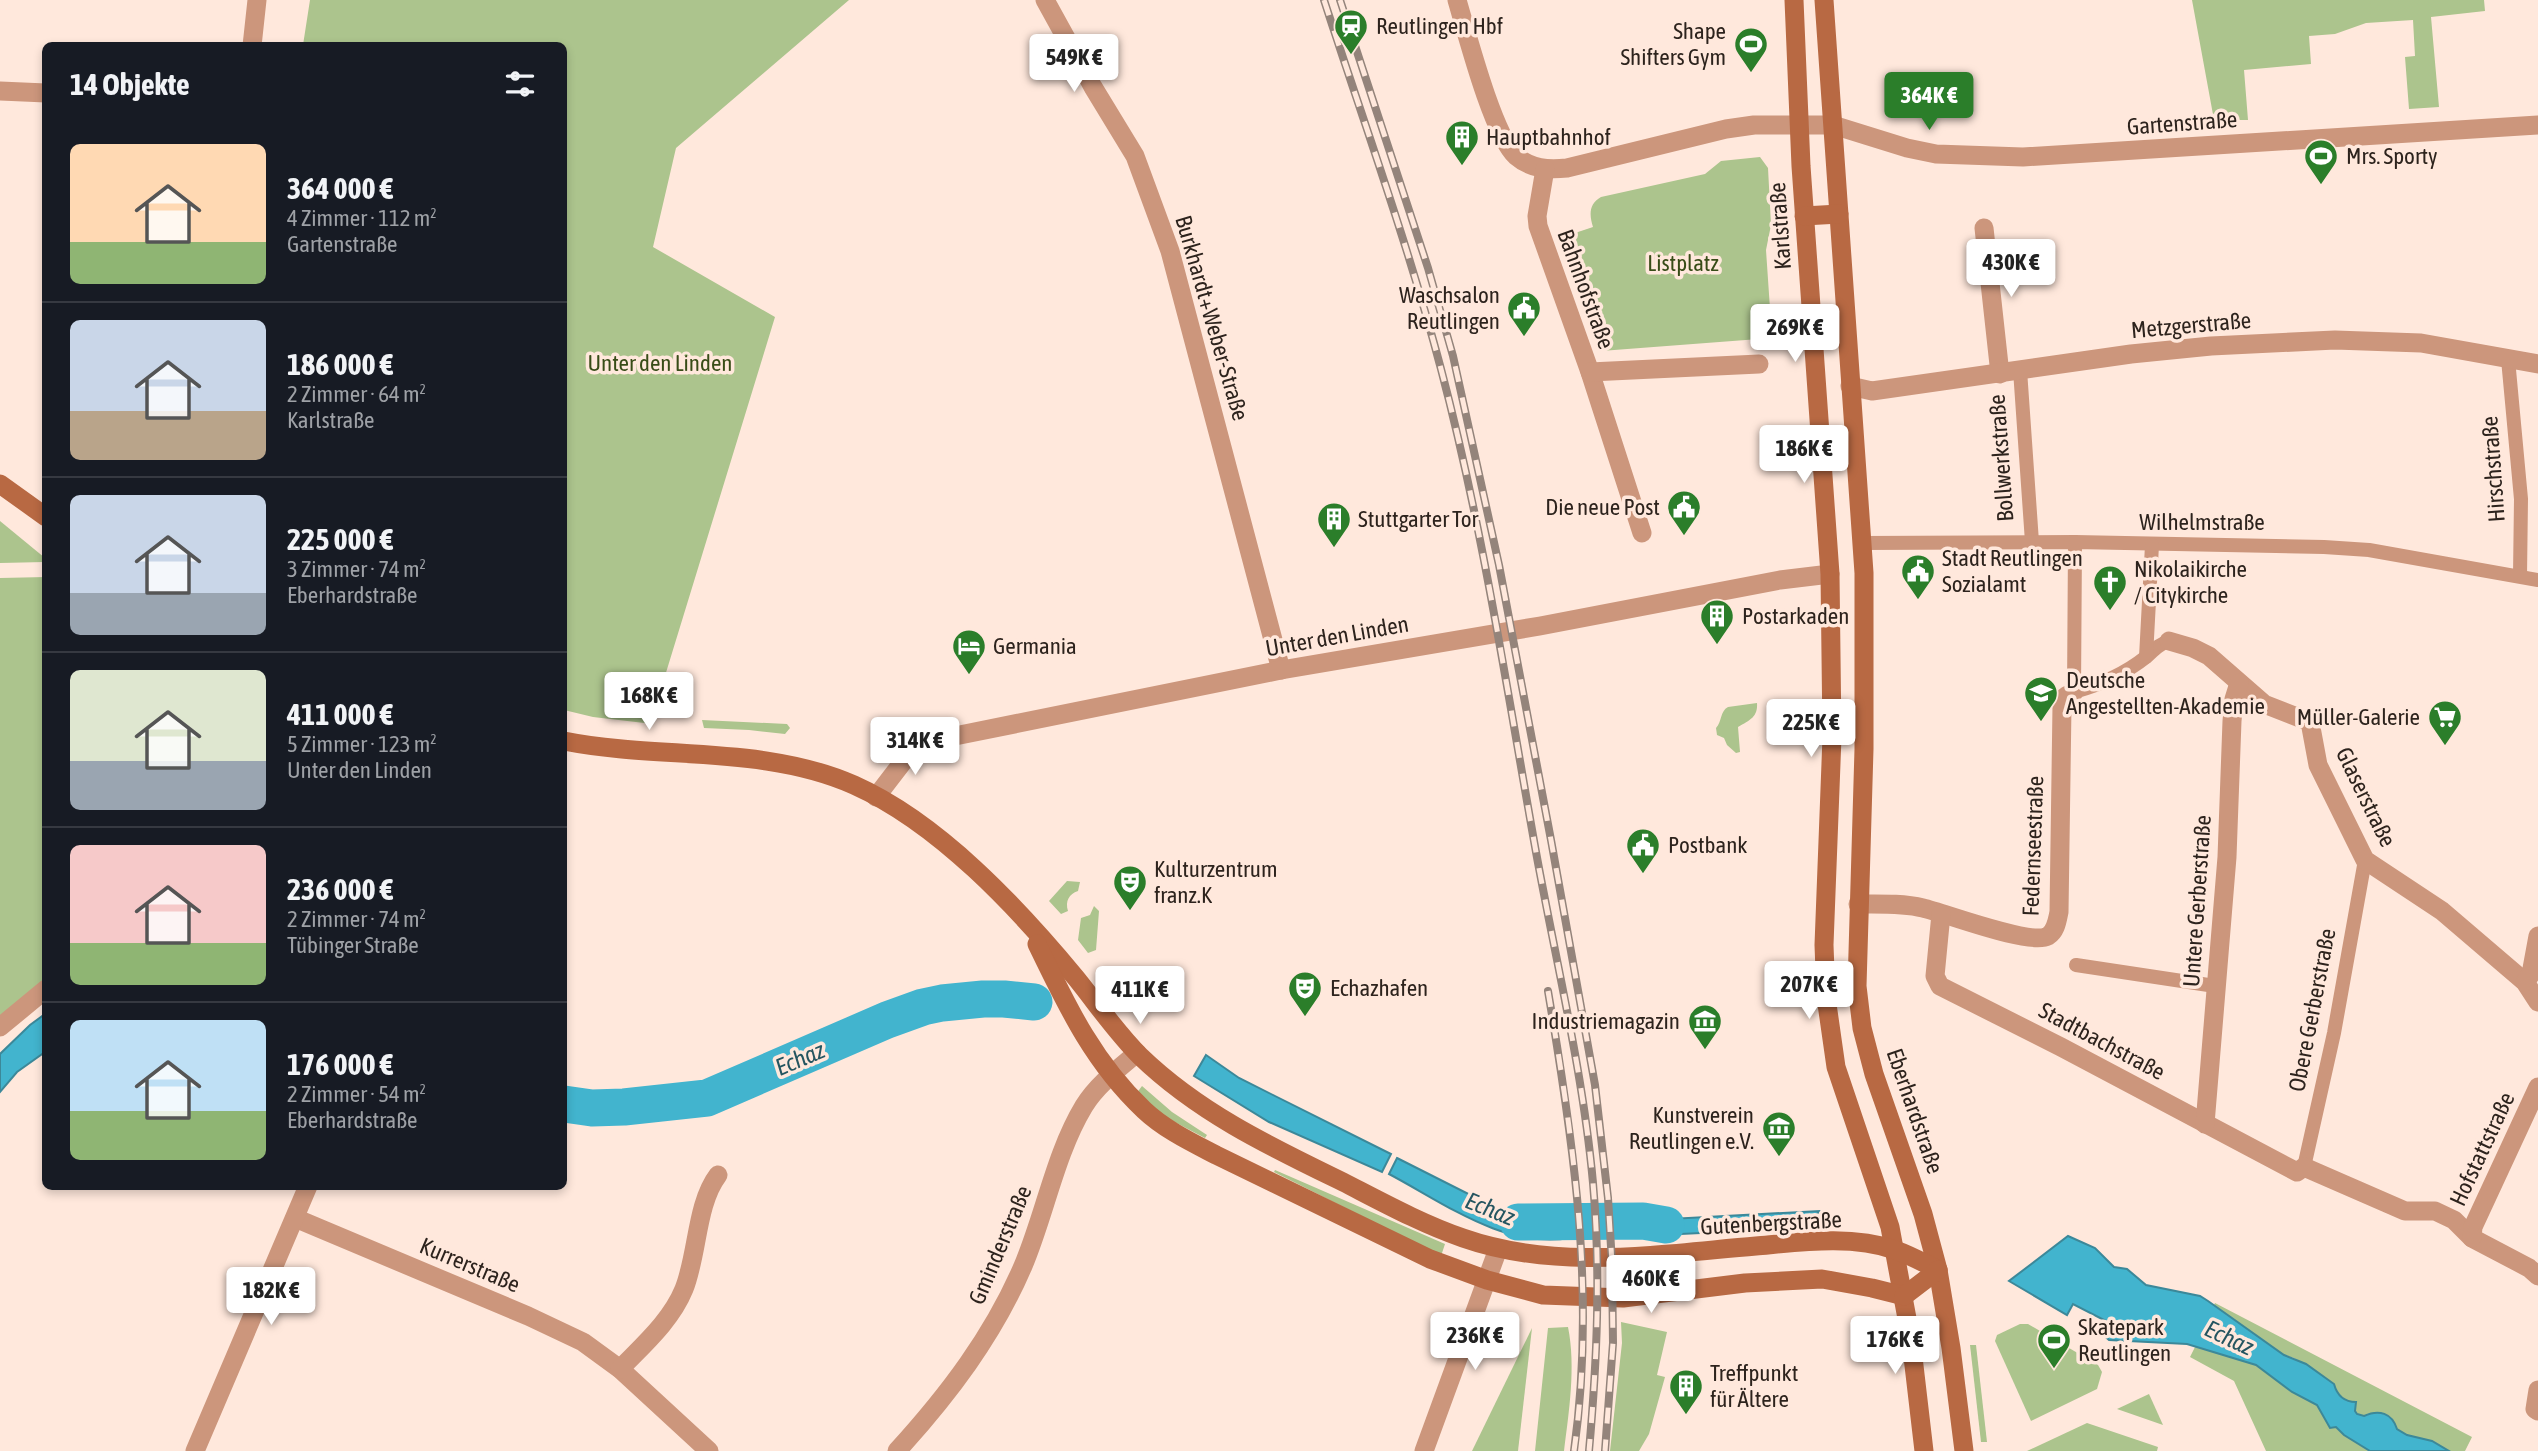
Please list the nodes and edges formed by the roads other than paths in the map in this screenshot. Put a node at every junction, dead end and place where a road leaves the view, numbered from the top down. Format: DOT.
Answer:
graph roads {
  1 [pos="257,0"];
  2 [pos="1045,0"];
  3 [pos="1457,0"];
  4 [pos="1794,0"];
  5 [pos="1824,0"];
  6 [pos="252,42"];
  7 [pos="3,91"];
  8 [pos="42,93"];
  9 [pos="1798,124"];
  10 [pos="1833,125"];
  11 [pos="2538,125"];
  12 [pos="1545,169"];
  13 [pos="1839,214"];
  14 [pos="1804,216"];
  15 [pos="1984,228"];
  16 [pos="2508,359"];
  17 [pos="1759,364"];
  18 [pos="2538,364"];
  19 [pos="2020,370"];
  20 [pos="1590,372"];
  21 [pos="2000,374"];
  22 [pos="1850,386"];
  23 [pos="0,484"];
  24 [pos="42,514"];
  25 [pos="1642,533"];
  26 [pos="2032,542"];
  27 [pos="2075,542"];
  28 [pos="1862,543"];
  29 [pos="2152,545"];
  30 [pos="1830,574"];
  31 [pos="2520,576"];
  32 [pos="2538,580"];
  33 [pos="2169,641"];
  34 [pos="2146,657"];
  35 [pos="1281,670"];
  36 [pos="2239,683"];
  37 [pos="2074,692"];
  38 [pos="567,741"];
  39 [pos="876,796"];
  40 [pos="2365,860"];
  41 [pos="1858,904"];
  42 [pos="1941,914"];
  43 [pos="1028,924"];
  44 [pos="2538,936"];
  45 [pos="2076,965"];
  46 [pos="2525,982"];
  47 [pos="2216,986"];
  48 [pos="42,992"];
  49 [pos="2538,1002"];
  50 [pos="0,1027"];
  51 [pos="1137,1053"];
  52 [pos="1111,1075"];
  53 [pos="2538,1087"];
  54 [pos="2205,1124"];
  55 [pos="2304,1167"];
  56 [pos="718,1175"];
  57 [pos="306,1190"];
  58 [pos="295,1218"];
  59 [pos="2472,1238"];
  60 [pos="1497,1249"];
  61 [pos="1894,1249"];
  62 [pos="1938,1270"];
  63 [pos="2538,1276"];
  64 [pos="1488,1280"];
  65 [pos="1904,1296"];
  66 [pos="620,1369"];
  67 [pos="195,1451"];
  68 [pos="709,1451"];
  69 [pos="897,1451"];
  70 [pos="1424,1451"];
  71 [pos="1924,1451"];
  72 [pos="1964,1451"];
  1 -- 6 [label="street"];
  2 -- 35 [label="street, Burkhardt+Weber-Straße"];
  3 -- 12 [label="street"];
  4 -- 9 [label="main road, Karlstraße"];
  5 -- 10 [label="main road"];
  7 -- 8 [label="street"];
  9 -- 10 [label="street"];
  9 -- 12 [label="street"];
  9 -- 14 [label="main road, Karlstraße"];
  10 -- 11 [label="street, Gartenstraße"];
  10 -- 13 [label="main road"];
  12 -- 20 [label="street, Bahnhofstraße"];
  13 -- 14 [label="main road"];
  13 -- 22 [label="main road"];
  14 -- 30 [label="main road, Karlstraße"];
  15 -- 21 [label="street, Bollwerkstraße"];
  16 -- 18 [label="street, Metzgerstraße"];
  16 -- 19 [label="street, Metzgerstraße"];
  16 -- 31 [label="street, Hirschstraße"];
  17 -- 20 [label="street"];
  19 -- 21 [label="street, Metzgerstraße"];
  19 -- 26 [label="street, Bollwerkstraße"];
  20 -- 25 [label="street, Bahnhofstraße"];
  21 -- 22 [label="street, Metzgerstraße"];
  22 -- 28 [label="main road"];
  23 -- 24 [label="main road"];
  26 -- 27 [label="street, Wilhelmstraße"];
  26 -- 28 [label="street, Wilhelmstraße"];
  27 -- 29 [label="street, Wilhelmstraße"];
  27 -- 37 [label="street"];
  28 -- 41 [label="main road, Eberhardstraße"];
  29 -- 31 [label="street, Wilhelmstraße"];
  29 -- 34 [label="street"];
  30 -- 35 [label="street, Unter den Linden"];
  30 -- 61 [label="main road"];
  31 -- 32 [label="street, Wilhelmstraße"];
  33 -- 34 [label="street"];
  33 -- 36 [label="street, Glaserstraße"];
  34 -- 37 [label="street"];
  35 -- 39 [label="street, Unter den Linden"];
  36 -- 40 [label="street, Glaserstraße"];
  36 -- 47 [label="street, Untere Gerberstraße"];
  37 -- 42 [label="street, Federnseestraße"];
  38 -- 39 [label="main road"];
  39 -- 43 [label="main road"];
  40 -- 46 [label="street, Glaserstraße"];
  40 -- 55 [label="street, Obere Gerberstraße"];
  41 -- 42 [label="street, Federnseestraße"];
  41 -- 62 [label="main road, Eberhardstraße"];
  42 -- 54 [label="street, Stadtbachstraße"];
  43 -- 51 [label="main road"];
  43 -- 52 [label="main road"];
  44 -- 46 [label="street"];
  45 -- 47 [label="street"];
  46 -- 49 [label="street"];
  47 -- 54 [label="street, Untere Gerberstraße"];
  48 -- 50 [label="street"];
  51 -- 52 [label="street, Gminderstraße"];
  51 -- 60 [label="main road, Gutenbergstraße"];
  52 -- 64 [label="main road"];
  52 -- 69 [label="street, Gminderstraße"];
  53 -- 59 [label="street, Hofstattstraße"];
  54 -- 55 [label="street, Stadtbachstraße"];
  55 -- 59 [label="street"];
  56 -- 66 [label="street"];
  57 -- 58 [label="street"];
  58 -- 66 [label="street, Kurrerstraße"];
  58 -- 67 [label="street"];
  59 -- 63 [label="street, Hofstattstraße"];
  60 -- 61 [label="main road, Gutenbergstraße"];
  60 -- 64 [label="street"];
  61 -- 62 [label="main road, Gutenbergstraße"];
  61 -- 65 [label="main road"];
  62 -- 65 [label="main road"];
  62 -- 72 [label="main road, Eberhardstraße"];
  64 -- 65 [label="main road"];
  64 -- 70 [label="street"];
  65 -- 71 [label="main road"];
  66 -- 68 [label="street, Kurrerstraße"];
}
